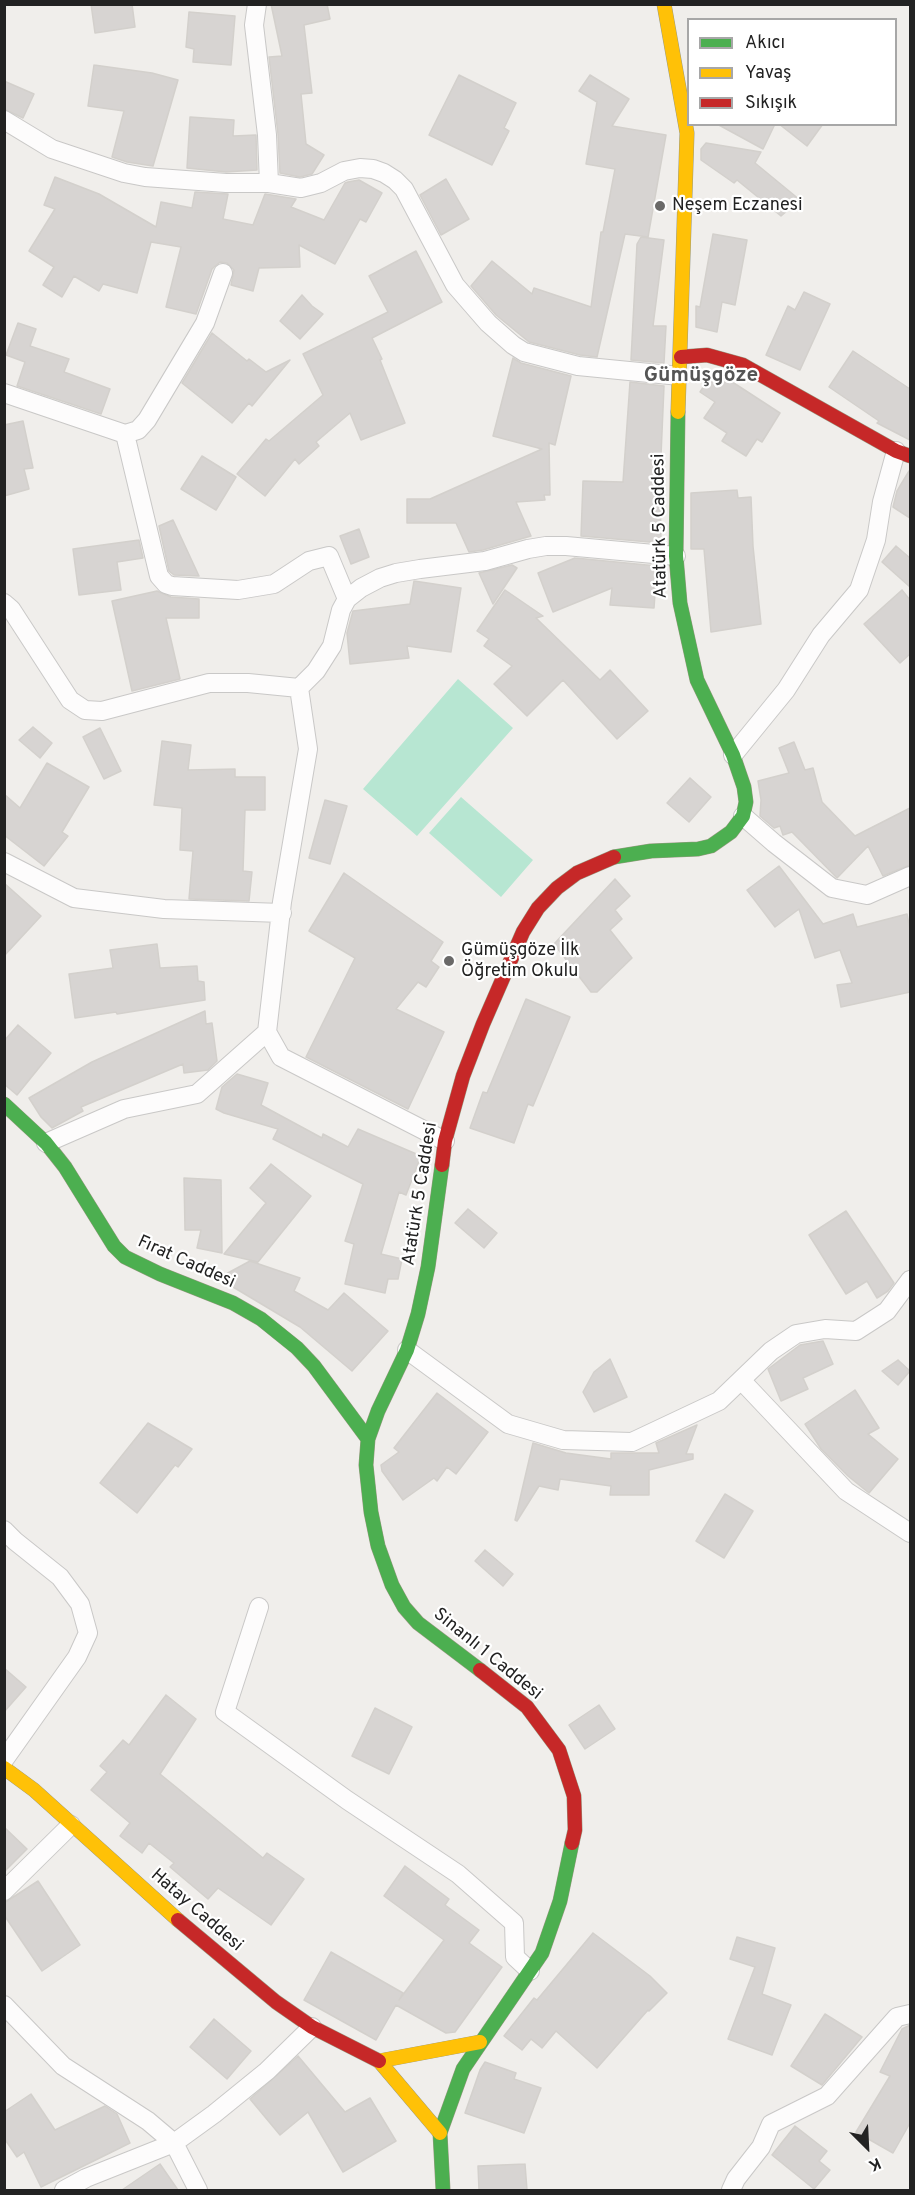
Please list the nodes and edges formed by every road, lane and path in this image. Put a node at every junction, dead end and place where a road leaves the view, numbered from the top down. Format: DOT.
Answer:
graph roads {
  1 [pos="257,4"];
  2 [pos="664,4"];
  3 [pos="4,120"];
  4 [pos="269,183"];
  5 [pos="223,273"];
  6 [pos="681,357"];
  7 [pos="680,376"];
  8 [pos="4,393"];
  9 [pos="125,434"];
  10 [pos="903,453"];
  11 [pos="676,556"];
  12 [pos="347,599"];
  13 [pos="4,603"];
  14 [pos="299,688"];
  15 [pos="733,755"];
  16 [pos="743,816"];
  17 [pos="4,862"];
  18 [pos="910,876"];
  19 [pos="282,913"];
  20 [pos="267,1032"];
  21 [pos="4,1104"];
  22 [pos="445,1141"];
  23 [pos="46,1143"];
  24 [pos="910,1280"];
  25 [pos="407,1350"];
  26 [pos="741,1380"];
  27 [pos="368,1439"];
  28 [pos="4,1530"];
  29 [pos="910,1533"];
  30 [pos="260,1607"];
  31 [pos="4,1760"];
  32 [pos="4,1768"];
  33 [pos="71,1825"];
  34 [pos="4,1891"];
  35 [pos="530,1971"];
  36 [pos="4,2005"];
  37 [pos="910,2014"];
  38 [pos="312,2028"];
  39 [pos="480,2042"];
  40 [pos="379,2061"];
  41 [pos="441,2133"];
  42 [pos="174,2143"];
  43 [pos="64,2190"];
  44 [pos="198,2190"];
  45 [pos="443,2190"];
  46 [pos="731,2190"];
  1 -- 4 [label="street"];
  2 -- 6 [label="main road, Atatürk 5 Caddesi"];
  3 -- 4 [label="street"];
  4 -- 7 [label="street"];
  5 -- 9 [label="street"];
  6 -- 7 [label="main road, Atatürk 5 Caddesi"];
  6 -- 10 [label="main road"];
  7 -- 11 [label="main road, Atatürk 5 Caddesi"];
  8 -- 9 [label="street"];
  9 -- 12 [label="street"];
  10 -- 15 [label="street"];
  11 -- 12 [label="street"];
  11 -- 15 [label="main road, Atatürk 5 Caddesi"];
  12 -- 14 [label="street"];
  13 -- 14 [label="street"];
  14 -- 19 [label="street"];
  15 -- 16 [label="main road, Atatürk 5 Caddesi"];
  16 -- 18 [label="street"];
  16 -- 22 [label="main road, Atatürk 5 Caddesi"];
  17 -- 19 [label="street"];
  19 -- 20 [label="street"];
  20 -- 22 [label="street"];
  20 -- 23 [label="street"];
  21 -- 23 [label="main road, Fırat Caddesi"];
  22 -- 25 [label="main road, Atatürk 5 Caddesi"];
  23 -- 27 [label="main road, Fırat Caddesi"];
  24 -- 26 [label="street"];
  25 -- 26 [label="street"];
  25 -- 27 [label="main road, Atatürk 5 Caddesi"];
  26 -- 29 [label="street"];
  27 -- 35 [label="main road, Sinanlı 1 Caddesi"];
  28 -- 31 [label="street"];
  30 -- 35 [label="street"];
  32 -- 33 [label="main road, Hatay Caddesi"];
  33 -- 34 [label="street"];
  33 -- 38 [label="main road, Hatay Caddesi"];
  35 -- 39 [label="main road, Sinanlı 1 Caddesi"];
  36 -- 42 [label="street"];
  37 -- 46 [label="street"];
  38 -- 40 [label="main road, Hatay Caddesi"];
  38 -- 42 [label="street"];
  39 -- 40 [label="main road"];
  39 -- 41 [label="main road, Sinanlı 1 Caddesi"];
  40 -- 41 [label="main road, Hatay Caddesi"];
  41 -- 45 [label="main road, Sinanlı 1 Caddesi"];
  42 -- 43 [label="street"];
  42 -- 44 [label="street"];
}
